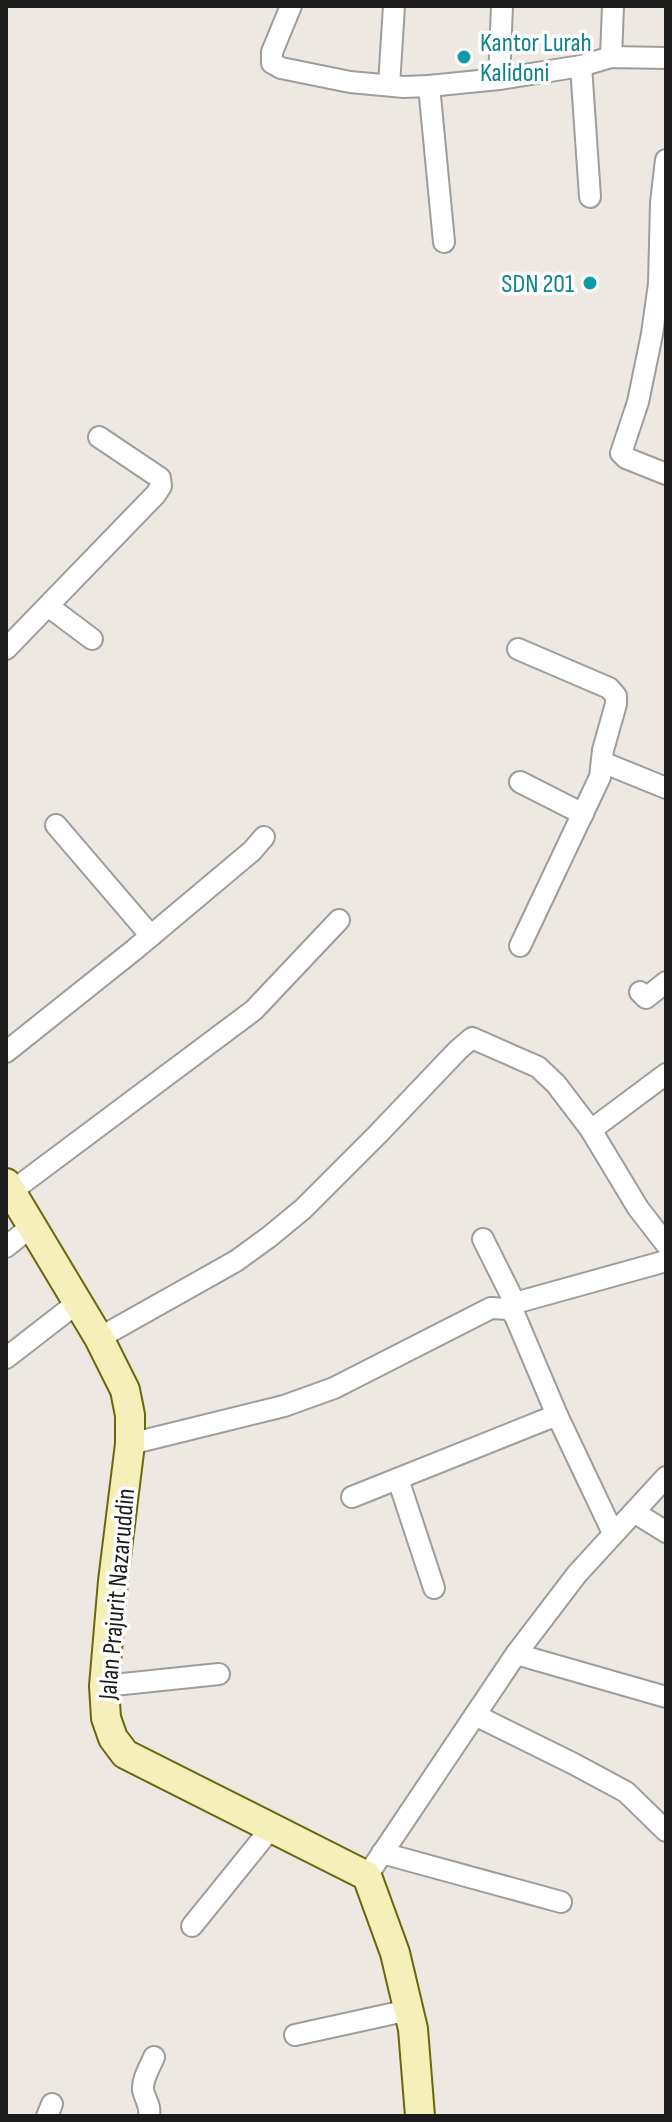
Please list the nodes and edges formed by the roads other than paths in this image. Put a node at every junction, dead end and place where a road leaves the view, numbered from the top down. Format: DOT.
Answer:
graph roads {
  1 [pos="291,6"];
  2 [pos="394,6"];
  3 [pos="502,6"];
  4 [pos="613,6"];
  5 [pos="611,57"];
  6 [pos="666,58"];
  7 [pos="581,66"];
  8 [pos="499,79"];
  9 [pos="389,85"];
  10 [pos="429,86"];
  11 [pos="666,160"];
  12 [pos="590,197"];
  13 [pos="444,242"];
  14 [pos="99,437"];
  15 [pos="666,474"];
  16 [pos="48,606"];
  17 [pos="92,639"];
  18 [pos="6,649"];
  19 [pos="518,649"];
  20 [pos="602,762"];
  21 [pos="520,782"];
  22 [pos="666,788"];
  23 [pos="583,814"];
  24 [pos="56,825"];
  25 [pos="264,837"];
  26 [pos="339,920"];
  27 [pos="151,936"];
  28 [pos="520,946"];
  29 [pos="666,982"];
  30 [pos="640,992"];
  31 [pos="6,1052"];
  32 [pos="666,1074"];
  33 [pos="591,1130"];
  34 [pos="9,1187"];
  35 [pos="32,1226"];
  36 [pos="483,1239"];
  37 [pos="666,1244"];
  38 [pos="6,1247"];
  39 [pos="666,1261"];
  40 [pos="77,1303"];
  41 [pos="512,1306"];
  42 [pos="99,1338"];
  43 [pos="6,1358"];
  44 [pos="557,1415"];
  45 [pos="130,1444"];
  46 [pos="666,1477"];
  47 [pos="398,1479"];
  48 [pos="352,1497"];
  49 [pos="634,1512"];
  50 [pos="666,1532"];
  51 [pos="613,1533"];
  52 [pos="434,1588"];
  53 [pos="516,1654"];
  54 [pos="219,1674"];
  55 [pos="104,1686"];
  56 [pos="666,1697"];
  57 [pos="475,1715"];
  58 [pos="272,1827"];
  59 [pos="666,1831"];
  60 [pos="375,1864"];
  61 [pos="561,1902"];
  62 [pos="192,1926"];
  63 [pos="409,2010"];
  64 [pos="295,2035"];
  65 [pos="154,2057"];
  66 [pos="149,2116"];
  67 [pos="420,2116"];
  1 -- 9 [label="street"];
  2 -- 9 [label="street"];
  3 -- 8 [label="street"];
  4 -- 5 [label="street"];
  5 -- 6 [label="street"];
  5 -- 7 [label="street"];
  7 -- 8 [label="street"];
  7 -- 12 [label="street"];
  8 -- 10 [label="street"];
  9 -- 10 [label="street"];
  10 -- 13 [label="street"];
  11 -- 15 [label="street"];
  14 -- 16 [label="street"];
  16 -- 17 [label="street"];
  16 -- 18 [label="street"];
  19 -- 20 [label="street"];
  20 -- 22 [label="street"];
  20 -- 23 [label="street"];
  21 -- 23 [label="street"];
  23 -- 28 [label="street"];
  24 -- 27 [label="street"];
  25 -- 27 [label="street"];
  26 -- 34 [label="street"];
  27 -- 31 [label="street"];
  29 -- 30 [label="street"];
  32 -- 33 [label="street"];
  33 -- 37 [label="street"];
  33 -- 42 [label="street"];
  34 -- 35 [label="street, Jalan Prajurit Nazaruddin"];
  35 -- 38 [label="street"];
  35 -- 40 [label="street, Jalan Prajurit Nazaruddin"];
  36 -- 41 [label="street"];
  39 -- 41 [label="street"];
  40 -- 42 [label="street, Jalan Prajurit Nazaruddin"];
  40 -- 43 [label="street"];
  41 -- 44 [label="street"];
  41 -- 45 [label="street"];
  42 -- 45 [label="street, Jalan Prajurit Nazaruddin"];
  44 -- 47 [label="street"];
  44 -- 51 [label="street"];
  45 -- 55 [label="street, Jalan Prajurit Nazaruddin"];
  46 -- 49 [label="street"];
  47 -- 48 [label="street"];
  47 -- 52 [label="street"];
  49 -- 50 [label="street"];
  49 -- 51 [label="street"];
  51 -- 53 [label="street"];
  53 -- 56 [label="street"];
  53 -- 57 [label="street"];
  54 -- 55 [label="street"];
  55 -- 58 [label="street, Jalan Prajurit Nazaruddin"];
  57 -- 59 [label="street"];
  57 -- 60 [label="street"];
  58 -- 60 [label="street, Jalan Prajurit Nazaruddin"];
  58 -- 62 [label="street"];
  60 -- 61 [label="street"];
  60 -- 63 [label="street"];
  63 -- 64 [label="street"];
  63 -- 67 [label="street"];
  65 -- 66 [label="street"];
}
